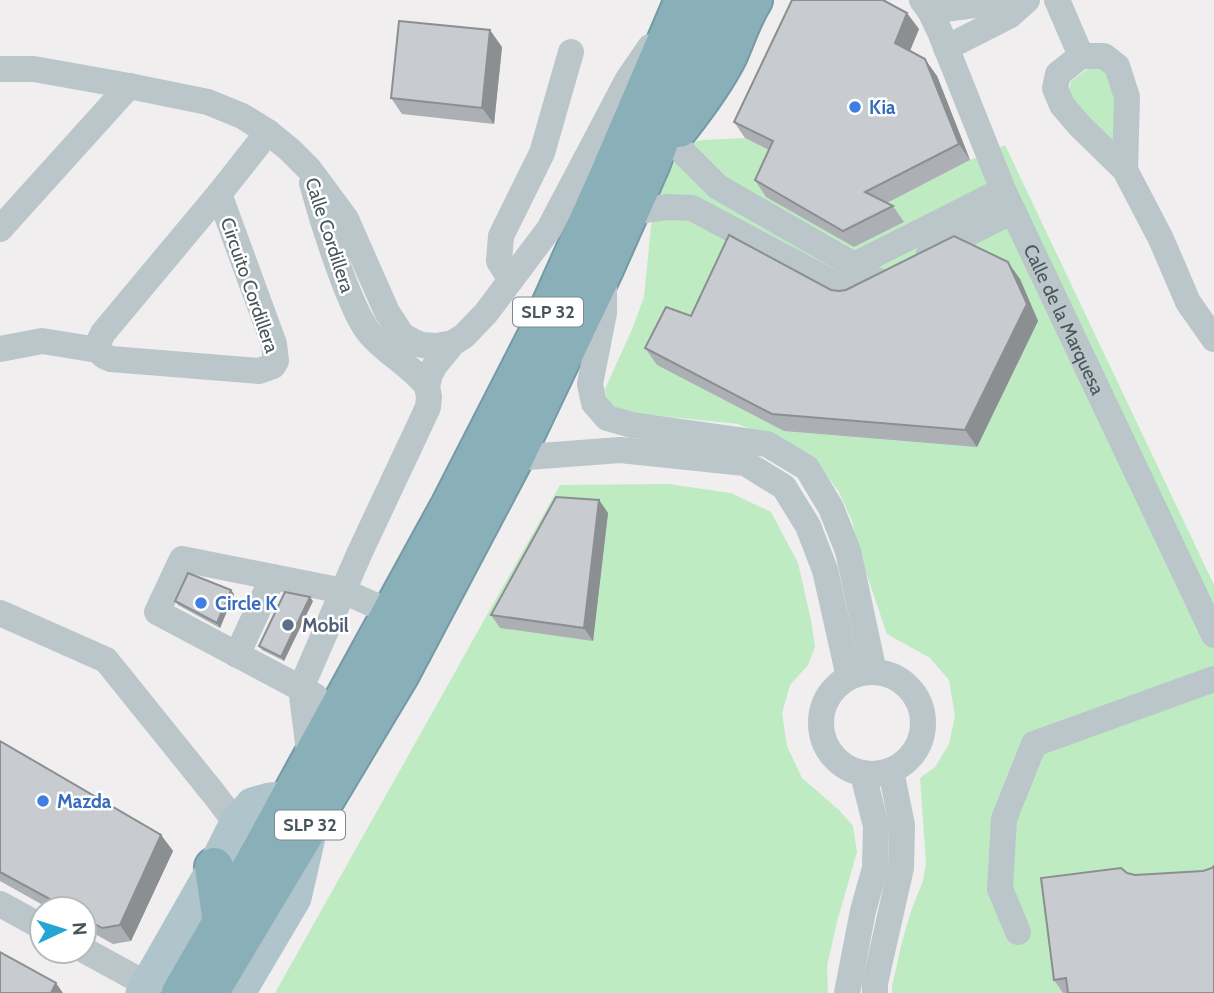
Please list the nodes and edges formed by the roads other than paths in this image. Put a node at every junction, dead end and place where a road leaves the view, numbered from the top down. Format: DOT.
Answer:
graph roads {
  1 [pos="753,0"];
  2 [pos="1027,0"];
  3 [pos="1057,0"];
  4 [pos="692,3"];
  5 [pos="926,6"];
  6 [pos="946,48"];
  7 [pos="570,52"];
  8 [pos="1081,56"];
  9 [pos="0,69"];
  10 [pos="129,86"];
  11 [pos="268,132"];
  12 [pos="661,151"];
  13 [pos="309,169"];
  14 [pos="1125,170"];
  15 [pos="219,194"];
  16 [pos="1008,200"];
  17 [pos="629,212"];
  18 [pos="0,229"];
  19 [pos="604,269"];
  20 [pos="511,280"];
  21 [pos="1214,339"];
  22 [pos="453,343"];
  23 [pos="0,349"];
  24 [pos="98,350"];
  25 [pos="427,386"];
  26 [pos="514,458"];
  27 [pos="273,577"];
  28 [pos="343,591"];
  29 [pos="390,612"];
  30 [pos="0,613"];
  31 [pos="1214,635"];
  32 [pos="237,655"];
  33 [pos="862,675"];
  34 [pos="1214,680"];
  35 [pos="301,688"];
  36 [pos="338,708"];
  37 [pos="310,759"];
  38 [pos="891,771"];
  39 [pos="863,774"];
  40 [pos="300,810"];
  41 [pos="250,833"];
  42 [pos="214,867"];
  43 [pos="0,904"];
  44 [pos="28,919"];
  45 [pos="222,922"];
  46 [pos="1018,932"];
  47 [pos="98,955"];
  48 [pos="191,985"];
  49 [pos="847,993"];
  50 [pos="875,993"];
  1 -- 12 [label="highway"];
  2 -- 5 [label="street"];
  2 -- 6 [label="street"];
  3 -- 8 [label="street"];
  4 -- 12 [label="highway, SLP 32"];
  4 -- 20 [label="street"];
  4 -- 29 [label="highway, SLP 32"];
  5 -- 6 [label="street, Calle de la Marquesa"];
  6 -- 16 [label="street, Calle de la Marquesa"];
  7 -- 20 [label="street"];
  8 -- 14 [label="street"];
  8 -- 14 [label="street"];
  9 -- 10 [label="street"];
  10 -- 11 [label="street"];
  10 -- 18 [label="street"];
  11 -- 13 [label="street"];
  11 -- 15 [label="street, Circuito Cordillera"];
  12 -- 16 [label="street"];
  12 -- 17 [label="highway, SLP 32"];
  13 -- 22 [label="street, Calle Cordillera"];
  13 -- 25 [label="street, Calle Cordillera"];
  14 -- 21 [label="street"];
  15 -- 24 [label="street, Circuito Cordillera"];
  15 -- 24 [label="street, Circuito Cordillera"];
  16 -- 17 [label="street"];
  16 -- 31 [label="street, Calle de la Marquesa"];
  17 -- 19 [label="highway, SLP 32"];
  19 -- 26 [label="highway, SLP 32"];
  19 -- 33 [label="street"];
  20 -- 22 [label="street"];
  22 -- 25 [label="street"];
  23 -- 24 [label="street, Circuito Cordillera"];
  25 -- 28 [label="street"];
  26 -- 33 [label="street"];
  26 -- 40 [label="highway, SLP 32"];
  27 -- 28 [label="street"];
  27 -- 32 [label="street"];
  27 -- 32 [label="street"];
  28 -- 29 [label="street"];
  28 -- 35 [label="street"];
  29 -- 36 [label="highway, SLP 32"];
  30 -- 41 [label="street"];
  32 -- 35 [label="street"];
  33 -- 38 [label="street"];
  33 -- 39 [label="street"];
  34 -- 46 [label="street"];
  35 -- 36 [label="street"];
  35 -- 37 [label="street"];
  36 -- 37 [label="highway, SLP 32"];
  37 -- 40 [label="highway, SLP 32"];
  38 -- 39 [label="street"];
  38 -- 50 [label="street"];
  39 -- 49 [label="street"];
  40 -- 41 [label="highway, SLP 32"];
  40 -- 48 [label="highway, SLP 32"];
  41 -- 42 [label="main road"];
  41 -- 45 [label="highway, SLP 32"];
  42 -- 45 [label="highway"];
  42 -- 48 [label="main road"];
  43 -- 44 [label="street"];
  45 -- 48 [label="highway, SLP 32"];
  47 -- 48 [label="street"];
}
